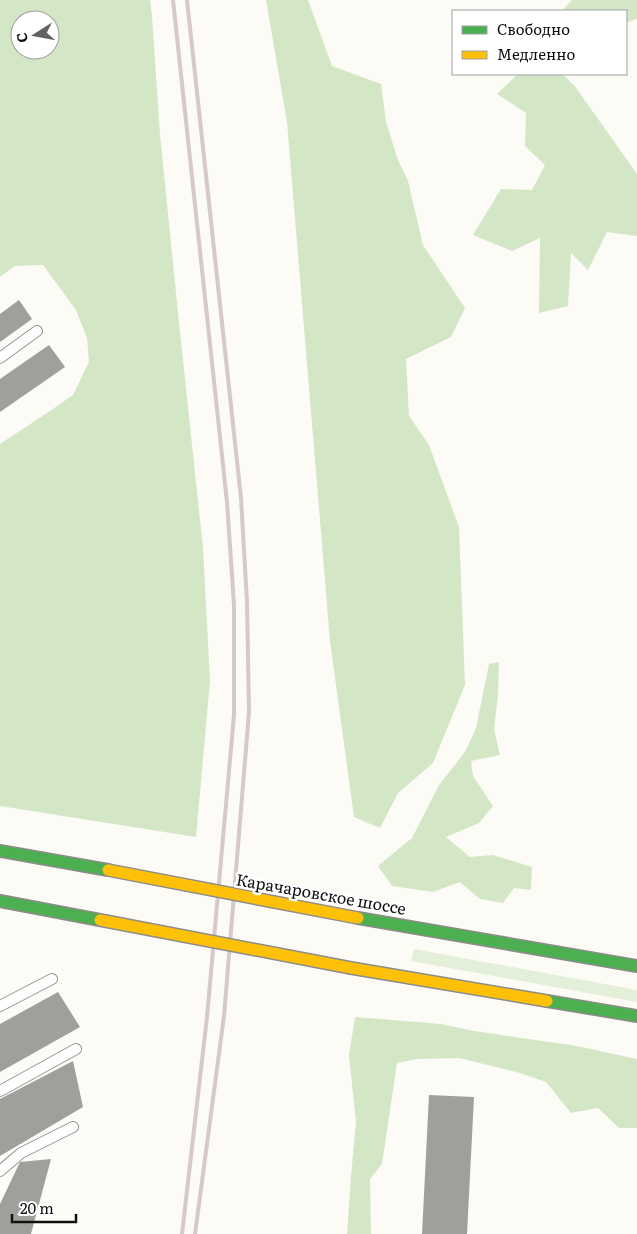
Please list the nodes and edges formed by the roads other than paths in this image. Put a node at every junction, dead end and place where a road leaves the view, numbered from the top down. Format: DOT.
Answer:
graph roads {
  1 [pos="37,331"];
  2 [pos="0,358"];
  3 [pos="0,850"];
  4 [pos="0,901"];
  5 [pos="637,966"];
  6 [pos="52,979"];
  7 [pos="0,1006"];
  8 [pos="637,1016"];
  9 [pos="76,1049"];
  10 [pos="0,1091"];
  11 [pos="74,1127"];
  12 [pos="0,1171"];
  1 -- 2 [label="lane"];
  3 -- 5 [label="street, Карачаровское шоссе, bridge"];
  4 -- 8 [label="street, bridge"];
  6 -- 7 [label="lane"];
  9 -- 10 [label="lane"];
  11 -- 12 [label="lane"];
}
